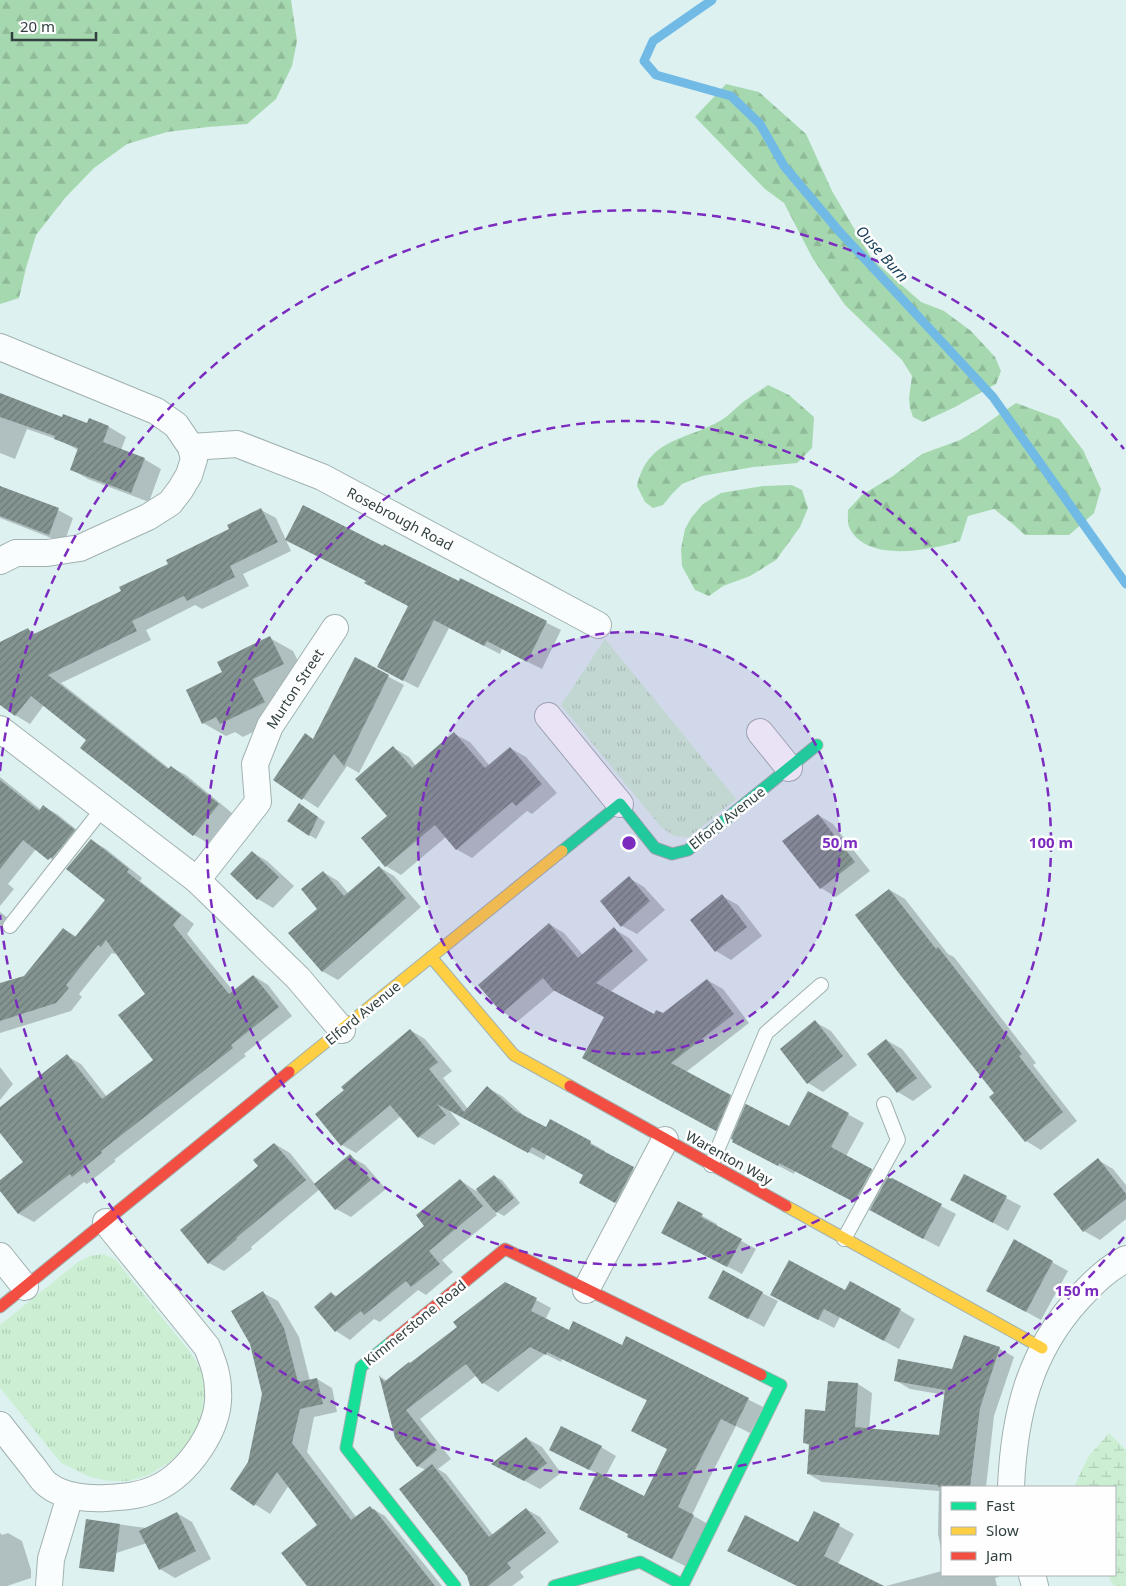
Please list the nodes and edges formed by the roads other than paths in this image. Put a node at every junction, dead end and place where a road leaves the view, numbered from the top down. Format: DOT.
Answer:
graph roads {
  1 [pos="0,347"];
  2 [pos="191,447"];
  3 [pos="5,552"];
  4 [pos="598,625"];
  5 [pos="335,628"];
  6 [pos="548,716"];
  7 [pos="0,728"];
  8 [pos="760,732"];
  9 [pos="817,745"];
  10 [pos="789,768"];
  11 [pos="620,804"];
  12 [pos="103,808"];
  13 [pos="197,880"];
  14 [pos="10,926"];
  15 [pos="431,958"];
  16 [pos="821,985"];
  17 [pos="342,1030"];
  18 [pos="884,1104"];
  19 [pos="665,1140"];
  20 [pos="711,1165"];
  21 [pos="106,1222"];
  22 [pos="844,1239"];
  23 [pos="0,1256"];
  24 [pos="1126,1259"];
  25 [pos="25,1287"];
  26 [pos="586,1290"];
  27 [pos="0,1307"];
  28 [pos="1042,1348"];
  29 [pos="0,1425"];
  30 [pos="1011,1486"];
  31 [pos="70,1496"];
  32 [pos="49,1586"];
  33 [pos="455,1586"];
  34 [pos="554,1586"];
  35 [pos="684,1586"];
  1 -- 2 [label="street"];
  2 -- 3 [label="street"];
  2 -- 4 [label="street, Rosebrough Road"];
  5 -- 13 [label="street, Murton Street"];
  6 -- 11 [label="street, Elford Avenue"];
  7 -- 12 [label="street"];
  8 -- 10 [label="street"];
  9 -- 10 [label="street, Elford Avenue"];
  10 -- 11 [label="street, Elford Avenue"];
  11 -- 15 [label="street, Elford Avenue"];
  12 -- 13 [label="street"];
  12 -- 14 [label="lane"];
  13 -- 17 [label="street"];
  15 -- 17 [label="street, Elford Avenue"];
  15 -- 19 [label="street, Warenton Way"];
  16 -- 20 [label="lane"];
  17 -- 21 [label="street, Elford Avenue"];
  18 -- 22 [label="lane"];
  19 -- 20 [label="street, Warenton Way"];
  19 -- 26 [label="street"];
  20 -- 22 [label="street, Warenton Way"];
  21 -- 25 [label="street, Elford Avenue"];
  21 -- 31 [label="street"];
  22 -- 28 [label="street, Warenton Way"];
  23 -- 25 [label="street"];
  24 -- 28 [label="street"];
  25 -- 27 [label="street, Elford Avenue"];
  26 -- 33 [label="street, Kimmerstone Road"];
  26 -- 35 [label="street, Kimmerstone Road"];
  28 -- 30 [label="street"];
  29 -- 31 [label="street"];
  31 -- 32 [label="street"];
  34 -- 35 [label="street, Kimmerstone Road"];
}
